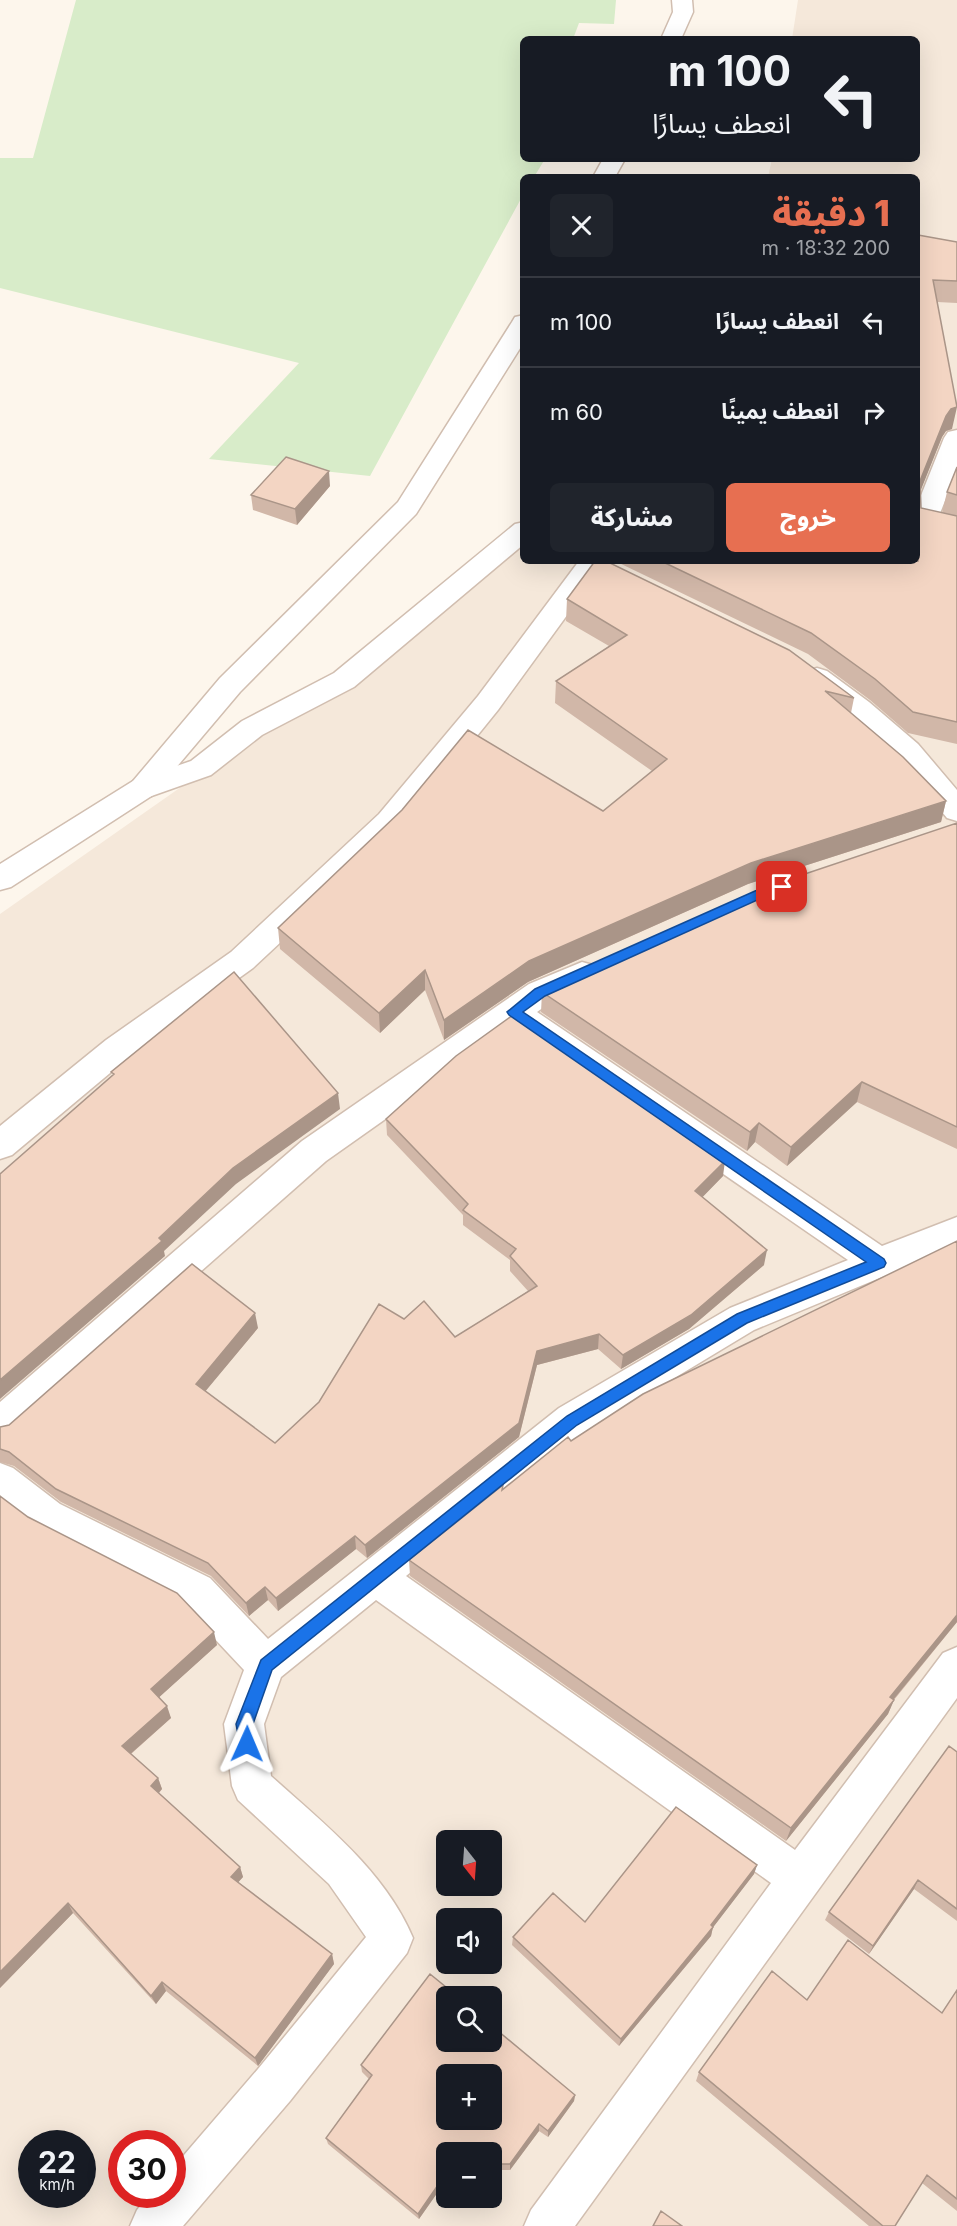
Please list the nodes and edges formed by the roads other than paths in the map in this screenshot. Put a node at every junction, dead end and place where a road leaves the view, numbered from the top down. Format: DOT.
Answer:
graph roads {
  1 [pos="682,0"];
  2 [pos="672,36"];
  3 [pos="520,328"];
  4 [pos="957,438"];
  5 [pos="929,522"];
  6 [pos="520,534"];
  7 [pos="598,565"];
  8 [pos="797,663"];
  9 [pos="143,788"];
  10 [pos="953,824"];
  11 [pos="0,879"];
  12 [pos="613,960"];
  13 [pos="513,1012"];
  14 [pos="0,1145"];
  15 [pos="957,1231"];
  16 [pos="879,1263"];
  17 [pos="0,1425"];
  18 [pos="0,1479"];
  19 [pos="375,1578"];
  20 [pos="266,1665"];
  21 [pos="957,1666"];
  22 [pos="800,1878"];
  23 [pos="153,2226"];
  24 [pos="547,2226"];
  1 -- 2 [label="street"];
  3 -- 9 [label="street"];
  4 -- 5 [label="street"];
  6 -- 9 [label="street"];
  7 -- 14 [label="street"];
  8 -- 10 [label="street"];
  9 -- 11 [label="street"];
  12 -- 13 [label="street"];
  13 -- 16 [label="street"];
  13 -- 17 [label="street"];
  15 -- 16 [label="street"];
  16 -- 19 [label="street"];
  18 -- 20 [label="street"];
  19 -- 20 [label="street"];
  19 -- 22 [label="street"];
  20 -- 23 [label="street"];
  21 -- 22 [label="street"];
  22 -- 24 [label="street"];
}
